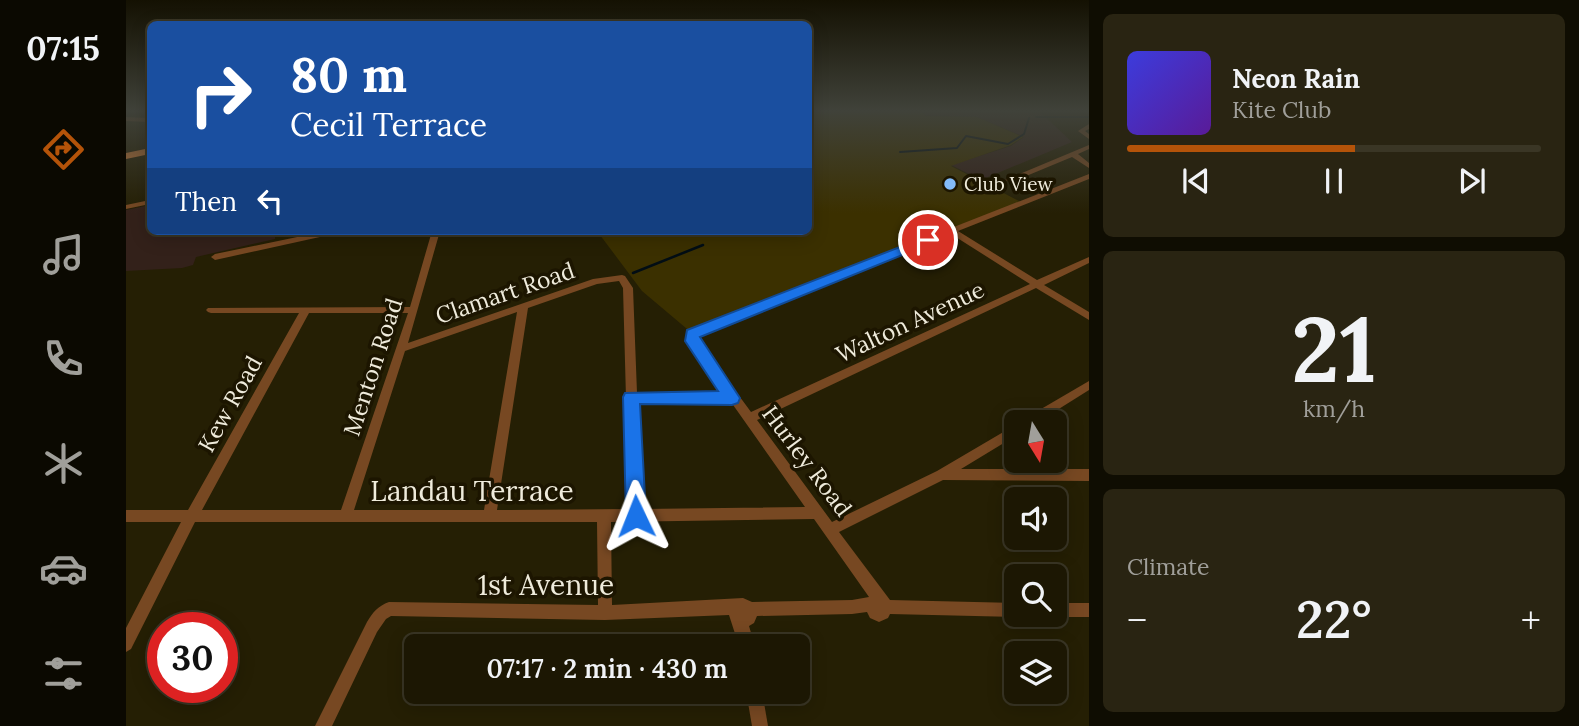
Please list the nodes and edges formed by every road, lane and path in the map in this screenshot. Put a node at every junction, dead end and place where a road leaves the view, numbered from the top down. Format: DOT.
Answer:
graph roads {
  1 [pos="147,146"];
  2 [pos="1089,147"];
  3 [pos="126,149"];
  4 [pos="147,152"];
  5 [pos="1073,154"];
  6 [pos="126,156"];
  7 [pos="1089,166"];
  8 [pos="1089,176"];
  9 [pos="1009,180"];
  10 [pos="147,203"];
  11 [pos="126,207"];
  12 [pos="952,230"];
  13 [pos="319,235"];
  14 [pos="435,235"];
  15 [pos="215,257"];
  16 [pos="1089,260"];
  17 [pos="1038,284"];
  18 [pos="523,307"];
  19 [pos="211,310"];
  20 [pos="414,310"];
  21 [pos="305,311"];
  22 [pos="1089,317"];
  23 [pos="401,349"];
  24 [pos="1089,385"];
  25 [pos="631,397"];
  26 [pos="732,398"];
  27 [pos="1048,410"];
  28 [pos="748,419"];
  29 [pos="1004,437"];
  30 [pos="941,475"];
  31 [pos="1089,475"];
  32 [pos="818,513"];
  33 [pos="346,515"];
  34 [pos="126,516"];
  35 [pos="489,516"];
  36 [pos="604,516"];
  37 [pos="636,516"];
  38 [pos="191,517"];
  39 [pos="830,530"];
  40 [pos="879,607"];
  41 [pos="1004,610"];
  42 [pos="1067,610"];
  43 [pos="1089,610"];
  44 [pos="605,613"];
  45 [pos="743,614"];
  46 [pos="746,634"];
  47 [pos="126,644"];
  48 [pos="756,704"];
  49 [pos="323,726"];
  50 [pos="760,726"];
  1 -- 3 [label="main road"];
  2 -- 5 [label="street"];
  4 -- 6 [label="main road"];
  5 -- 7 [label="street"];
  5 -- 9 [label="street"];
  8 -- 12 [label="street"];
  10 -- 11 [label="street"];
  12 -- 17 [label="street"];
  12 -- 26 [label="street, Hurley Road"];
  13 -- 15 [label="street"];
  14 -- 20 [label="street, Menton Road"];
  16 -- 17 [label="street, Walton Avenue"];
  17 -- 22 [label="street"];
  17 -- 28 [label="street, Walton Avenue"];
  18 -- 23 [label="street, Clamart Road"];
  18 -- 25 [label="street, Clamart Road"];
  18 -- 35 [label="street"];
  19 -- 21 [label="street"];
  20 -- 21 [label="street"];
  20 -- 23 [label="street, Menton Road"];
  21 -- 38 [label="street, Kew Road"];
  23 -- 33 [label="street, Menton Road"];
  24 -- 27 [label="street"];
  25 -- 26 [label="street"];
  25 -- 37 [label="street"];
  26 -- 28 [label="street, Hurley Road"];
  28 -- 32 [label="street, Hurley Road"];
  29 -- 30 [label="street"];
  30 -- 31 [label="street"];
  30 -- 39 [label="street"];
  32 -- 37 [label="street, Landau Terrace"];
  32 -- 39 [label="street, Hurley Road"];
  33 -- 35 [label="street, Landau Terrace"];
  33 -- 38 [label="street, Landau Terrace"];
  34 -- 38 [label="street, Landau Terrace"];
  35 -- 36 [label="street, Landau Terrace"];
  36 -- 37 [label="street, Landau Terrace"];
  36 -- 44 [label="street"];
  38 -- 47 [label="street, Kew Road"];
  39 -- 40 [label="street, Hurley Road"];
  40 -- 41 [label="street"];
  40 -- 45 [label="street"];
  42 -- 43 [label="street"];
  44 -- 45 [label="street, 1st Avenue"];
  44 -- 49 [label="street, 1st Avenue"];
  45 -- 46 [label="street"];
  48 -- 50 [label="street"];
}
